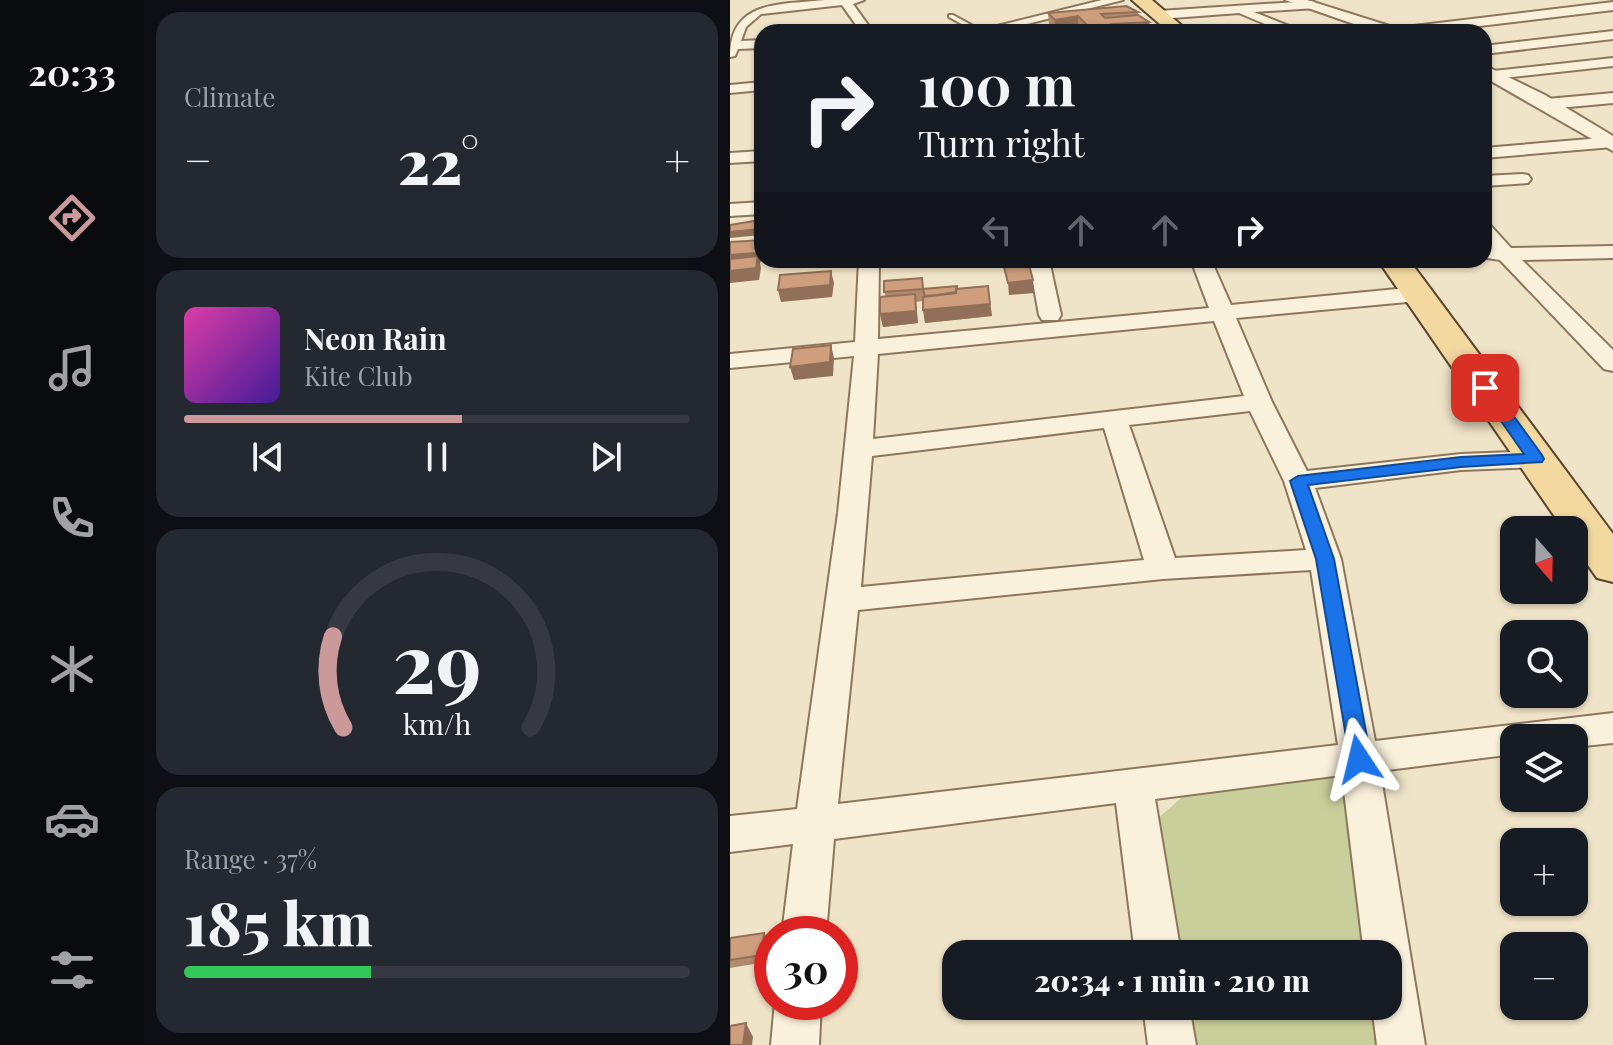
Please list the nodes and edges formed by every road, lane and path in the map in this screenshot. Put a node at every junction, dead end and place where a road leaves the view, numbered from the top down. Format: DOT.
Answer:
graph roads {
  1 [pos="845,0"];
  2 [pos="858,0"];
  3 [pos="1117,0"];
  4 [pos="1141,0"];
  5 [pos="1308,2"];
  6 [pos="1613,6"];
  7 [pos="1238,9"];
  8 [pos="1159,15"];
  9 [pos="951,16"];
  10 [pos="862,24"];
  11 [pos="966,24"];
  12 [pos="1014,24"];
  13 [pos="1170,24"];
  14 [pos="1270,24"];
  15 [pos="1372,24"];
  16 [pos="1462,24"];
  17 [pos="1613,35"];
  18 [pos="754,44"];
  19 [pos="732,45"];
  20 [pos="1492,49"];
  21 [pos="1613,62"];
  22 [pos="1492,72"];
  23 [pos="1492,74"];
  24 [pos="754,87"];
  25 [pos="730,89"];
  26 [pos="1613,98"];
  27 [pos="1547,104"];
  28 [pos="1612,143"];
  29 [pos="1492,148"];
  30 [pos="754,156"];
  31 [pos="730,158"];
  32 [pos="1522,179"];
  33 [pos="1492,181"];
  34 [pos="754,208"];
  35 [pos="730,210"];
  36 [pos="1613,252"];
  37 [pos="1495,254"];
  38 [pos="869,268"];
  39 [pos="1041,268"];
  40 [pos="1204,268"];
  41 [pos="1406,278"];
  42 [pos="1220,306"];
  43 [pos="1050,315"];
  44 [pos="868,340"];
  45 [pos="730,345"];
  46 [pos="730,361"];
  47 [pos="1613,364"];
  48 [pos="1259,402"];
  49 [pos="1114,419"];
  50 [pos="859,449"];
  51 [pos="1536,459"];
  52 [pos="1298,481"];
  53 [pos="1325,559"];
  54 [pos="1613,567"];
  55 [pos="1163,569"];
  56 [pos="843,600"];
  57 [pos="1613,728"];
  58 [pos="1588,731"];
  59 [pos="1500,741"];
  60 [pos="1359,759"];
  61 [pos="1133,786"];
  62 [pos="814,824"];
  63 [pos="730,834"];
  64 [pos="806,916"];
  65 [pos="1156,940"];
  66 [pos="1386,940"];
  67 [pos="797,1020"];
  68 [pos="1168,1020"];
  69 [pos="1397,1020"];
  70 [pos="795,1045"];
  71 [pos="1172,1045"];
  72 [pos="1401,1045"];
  1 -- 2 [label="street"];
  1 -- 10 [label="street"];
  1 -- 19 [label="street"];
  3 -- 12 [label="street"];
  4 -- 8 [label="main road"];
  5 -- 7 [label="street"];
  5 -- 15 [label="street"];
  6 -- 16 [label="street"];
  7 -- 8 [label="street"];
  7 -- 14 [label="street"];
  8 -- 13 [label="main road"];
  9 -- 11 [label="lane"];
  17 -- 20 [label="street"];
  18 -- 19 [label="street"];
  21 -- 22 [label="street"];
  23 -- 27 [label="street"];
  24 -- 25 [label="street"];
  26 -- 27 [label="street"];
  27 -- 28 [label="street"];
  28 -- 29 [label="street"];
  30 -- 31 [label="street"];
  32 -- 33 [label="street"];
  34 -- 35 [label="street"];
  36 -- 37 [label="street"];
  37 -- 47 [label="street"];
  38 -- 44 [label="street"];
  39 -- 43 [label="street"];
  40 -- 42 [label="street"];
  41 -- 42 [label="street"];
  41 -- 51 [label="main road"];
  42 -- 43 [label="street"];
  42 -- 44 [label="street"];
  42 -- 48 [label="street"];
  43 -- 44 [label="street"];
  44 -- 45 [label="street"];
  44 -- 46 [label="street"];
  44 -- 50 [label="street"];
  48 -- 49 [label="street"];
  48 -- 52 [label="street"];
  49 -- 50 [label="street"];
  49 -- 55 [label="street"];
  50 -- 56 [label="street"];
  51 -- 52 [label="street"];
  51 -- 54 [label="main road"];
  52 -- 53 [label="street"];
  53 -- 55 [label="street"];
  53 -- 60 [label="street"];
  55 -- 56 [label="street"];
  56 -- 62 [label="street"];
  57 -- 58 [label="street"];
  59 -- 60 [label="street"];
  60 -- 61 [label="street"];
  60 -- 66 [label="street"];
  61 -- 62 [label="street"];
  61 -- 65 [label="street"];
  62 -- 63 [label="street"];
  62 -- 64 [label="street"];
  67 -- 70 [label="street"];
  68 -- 71 [label="street"];
  69 -- 72 [label="street"];
}
